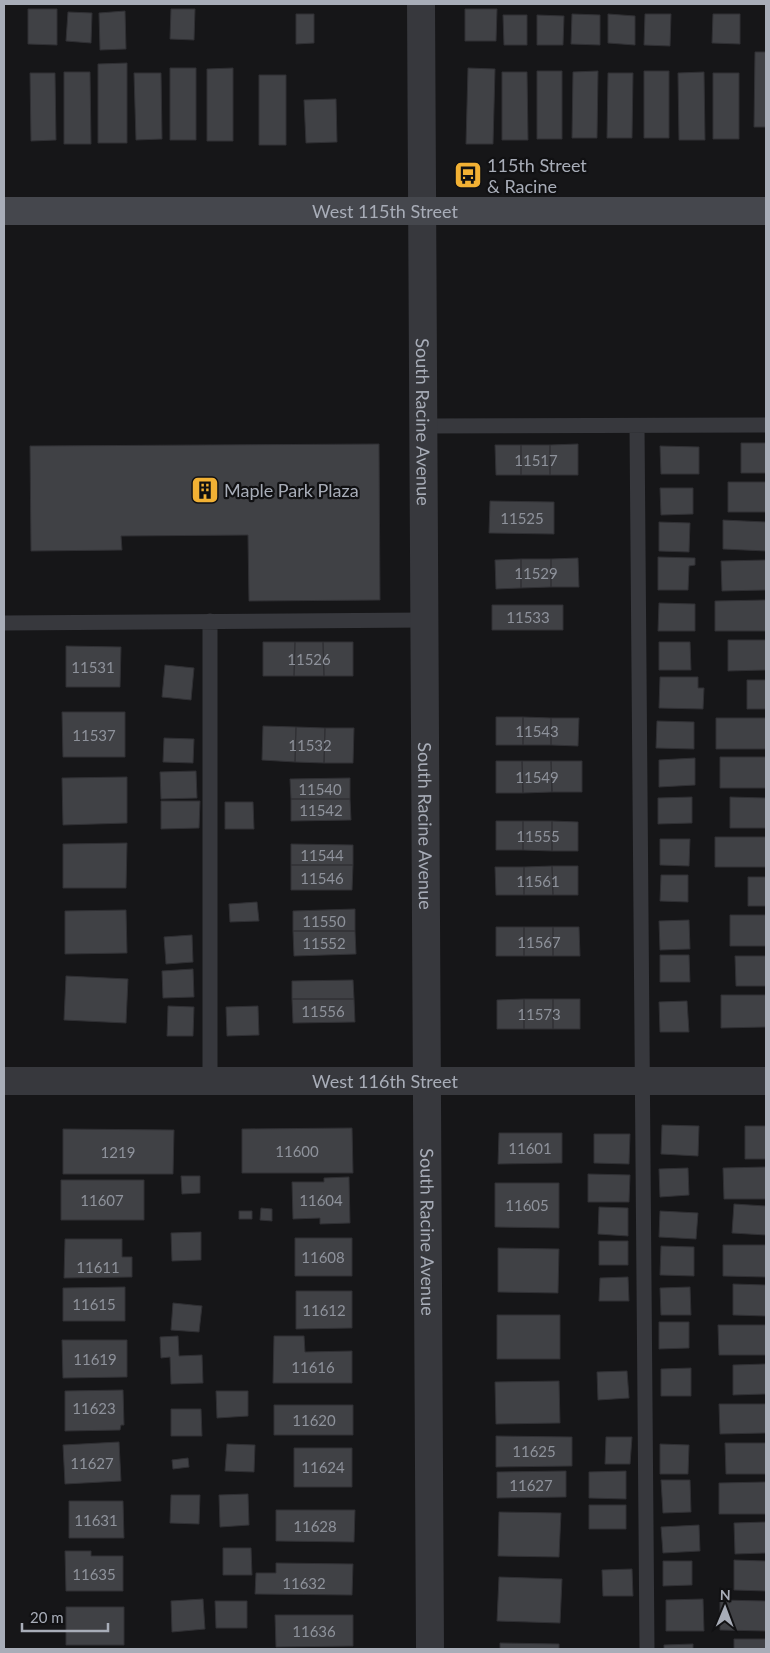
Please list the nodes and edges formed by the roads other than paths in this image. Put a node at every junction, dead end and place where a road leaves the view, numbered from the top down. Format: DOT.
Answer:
graph roads {
  1 [pos="421,4"];
  2 [pos="4,211"];
  3 [pos="422,211"];
  4 [pos="766,211"];
  5 [pos="424,426"];
  6 [pos="637,426"];
  7 [pos="766,426"];
  8 [pos="424,620"];
  9 [pos="210,622"];
  10 [pos="4,623"];
  11 [pos="4,1081"];
  12 [pos="210,1081"];
  13 [pos="427,1081"];
  14 [pos="642,1081"];
  15 [pos="766,1081"];
  16 [pos="430,1649"];
  17 [pos="647,1649"];
  1 -- 3 [label="street, South Racine Avenue"];
  2 -- 3 [label="street, West 115th Street"];
  3 -- 4 [label="street, West 115th Street"];
  3 -- 5 [label="street, South Racine Avenue"];
  5 -- 6 [label="lane"];
  5 -- 8 [label="street, South Racine Avenue"];
  6 -- 7 [label="lane"];
  6 -- 14 [label="lane"];
  8 -- 9 [label="lane"];
  8 -- 13 [label="street, South Racine Avenue"];
  9 -- 10 [label="lane"];
  9 -- 12 [label="lane"];
  11 -- 12 [label="street, West 116th Street"];
  12 -- 13 [label="street, West 116th Street"];
  13 -- 14 [label="street, West 116th Street"];
  13 -- 16 [label="street, South Racine Avenue"];
  14 -- 15 [label="street, West 116th Street"];
  14 -- 17 [label="lane"];
}
